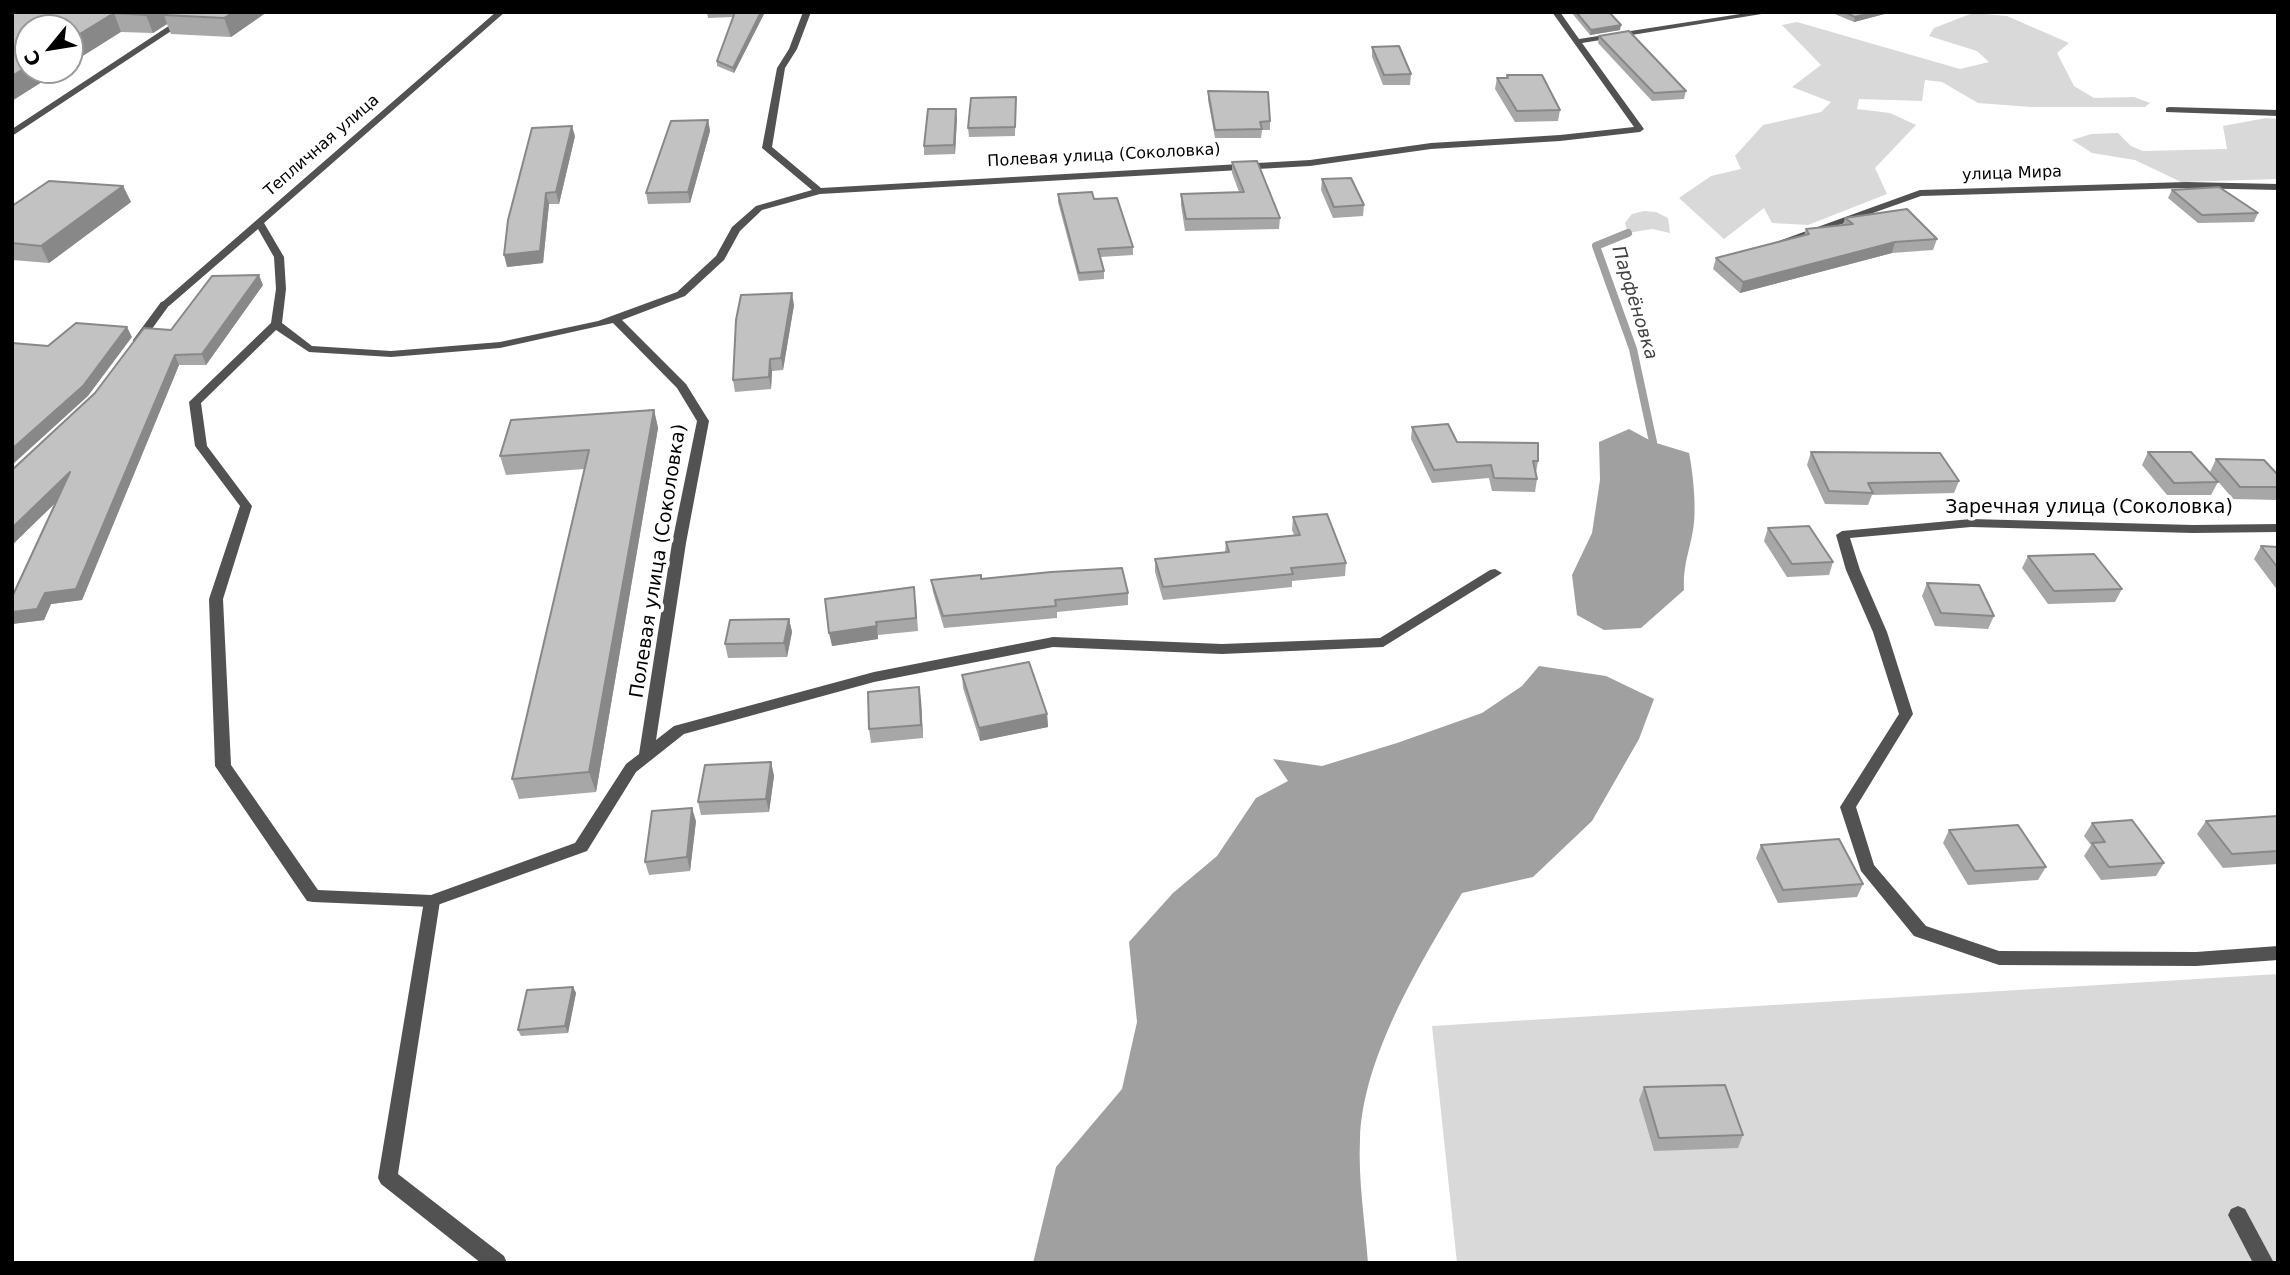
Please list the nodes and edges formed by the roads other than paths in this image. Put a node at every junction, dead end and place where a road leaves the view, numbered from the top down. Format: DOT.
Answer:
graph roads {
  1 [pos="196,12"];
  2 [pos="501,12"];
  3 [pos="807,12"];
  4 [pos="1556,12"];
  5 [pos="1770,12"];
  6 [pos="1579,41"];
  7 [pos="2169,110"];
  8 [pos="2278,113"];
  9 [pos="12,133"];
  10 [pos="2278,187"];
  11 [pos="819,191"];
  12 [pos="258,222"];
  13 [pos="1756,251"];
  14 [pos="615,319"];
  15 [pos="276,324"];
  16 [pos="125,358"];
  17 [pos="2278,528"];
  18 [pos="1495,573"];
  19 [pos="646,756"];
  20 [pos="432,901"];
  21 [pos="2278,953"];
  22 [pos="2238,1214"];
  23 [pos="497,1263"];
  24 [pos="2264,1263"];
  1 -- 9 [label="street"];
  2 -- 12 [label="street, Тепличная улица"];
  3 -- 11 [label="street"];
  4 -- 6 [label="street"];
  5 -- 6 [label="street"];
  6 -- 11 [label="street, Полевая улица (Соколовка)"];
  7 -- 8 [label="street"];
  10 -- 13 [label="street, улица Мира"];
  11 -- 14 [label="street, Полевая улица (Соколовка)"];
  12 -- 15 [label="street"];
  12 -- 16 [label="street, Тепличная улица"];
  14 -- 15 [label="street, Полевая улица (Соколовка)"];
  14 -- 19 [label="street, Полевая улица (Соколовка)"];
  15 -- 20 [label="street"];
  17 -- 21 [label="street, Заречная улица (Соколовка)"];
  18 -- 19 [label="street"];
  19 -- 20 [label="street"];
  20 -- 23 [label="street"];
  22 -- 24 [label="street"];
}
